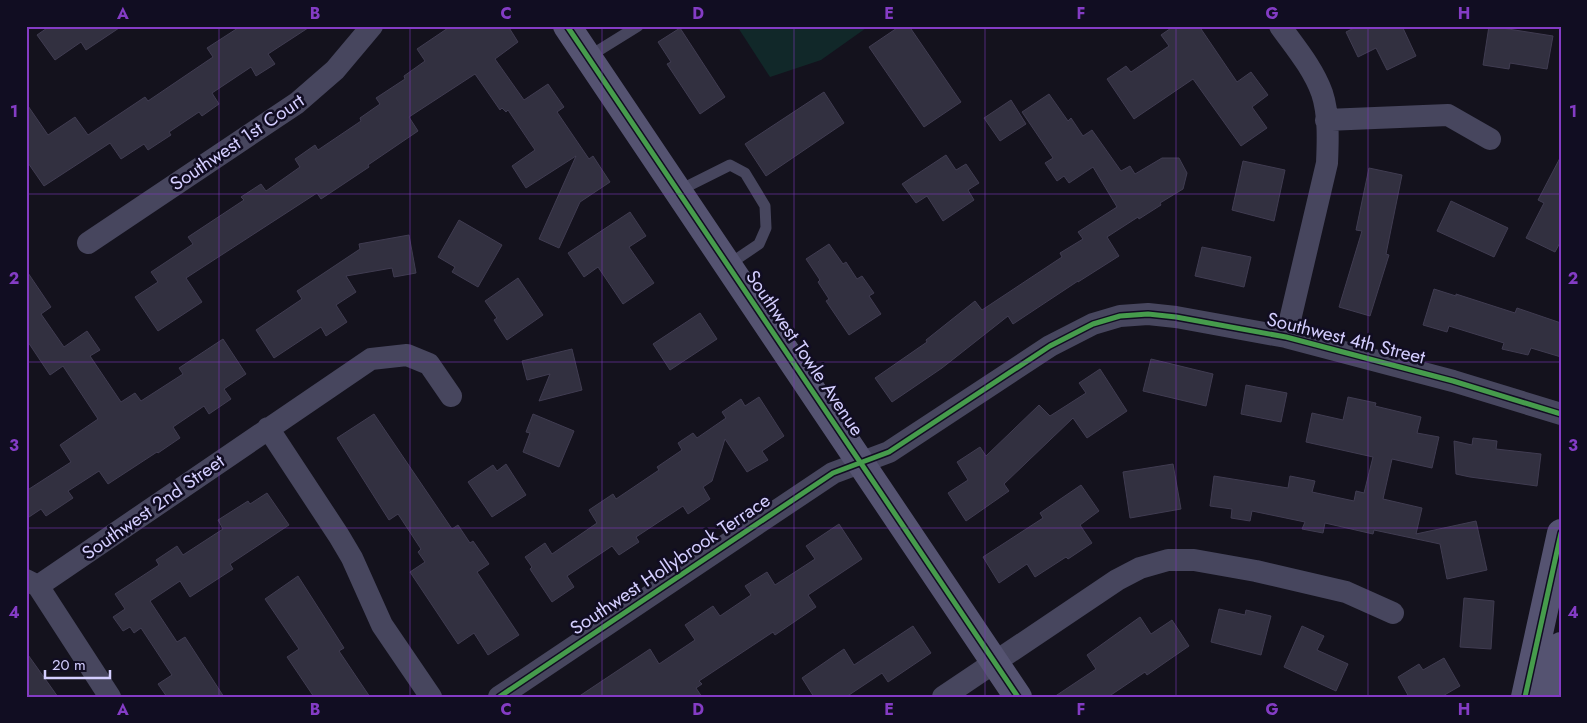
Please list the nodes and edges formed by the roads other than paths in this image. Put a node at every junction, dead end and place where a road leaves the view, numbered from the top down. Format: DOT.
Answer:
graph roads {
  1 [pos="372,26"];
  2 [pos="567,26"];
  3 [pos="638,26"];
  4 [pos="1280,26"];
  5 [pos="588,57"];
  6 [pos="1326,120"];
  7 [pos="1490,139"];
  8 [pos="678,191"];
  9 [pos="88,243"];
  10 [pos="728,265"];
  11 [pos="1286,337"];
  12 [pos="451,396"];
  13 [pos="1561,414"];
  14 [pos="268,428"];
  15 [pos="860,463"];
  16 [pos="1561,533"];
  17 [pos="32,583"];
  18 [pos="1393,612"];
  19 [pos="1561,646"];
  20 [pos="994,662"];
  21 [pos="110,697"];
  22 [pos="431,697"];
  23 [pos="499,697"];
  24 [pos="943,697"];
  25 [pos="1018,697"];
  26 [pos="1526,697"];
  27 [pos="1550,697"];
  1 -- 9 [label="street, Southwest 1st Court"];
  2 -- 5 [label="street, Southwest Towle Avenue"];
  3 -- 5 [label="lane"];
  4 -- 6 [label="street"];
  5 -- 8 [label="street, Southwest Towle Avenue"];
  6 -- 7 [label="street"];
  6 -- 11 [label="street"];
  8 -- 10 [label="street, Southwest Towle Avenue"];
  8 -- 10 [label="lane"];
  10 -- 15 [label="street, Southwest Towle Avenue"];
  11 -- 13 [label="street, Southwest 4th Street"];
  11 -- 15 [label="street, Southwest 4th Street"];
  12 -- 14 [label="street, Southwest 2nd Street"];
  14 -- 17 [label="street, Southwest 2nd Street"];
  14 -- 22 [label="street"];
  15 -- 20 [label="street, Southwest Towle Avenue"];
  15 -- 23 [label="street, Southwest Hollybrook Terrace"];
  16 -- 26 [label="street"];
  17 -- 21 [label="street"];
  18 -- 20 [label="street"];
  19 -- 27 [label="street"];
  20 -- 24 [label="street"];
  20 -- 25 [label="street, Southwest Towle Avenue"];
}
